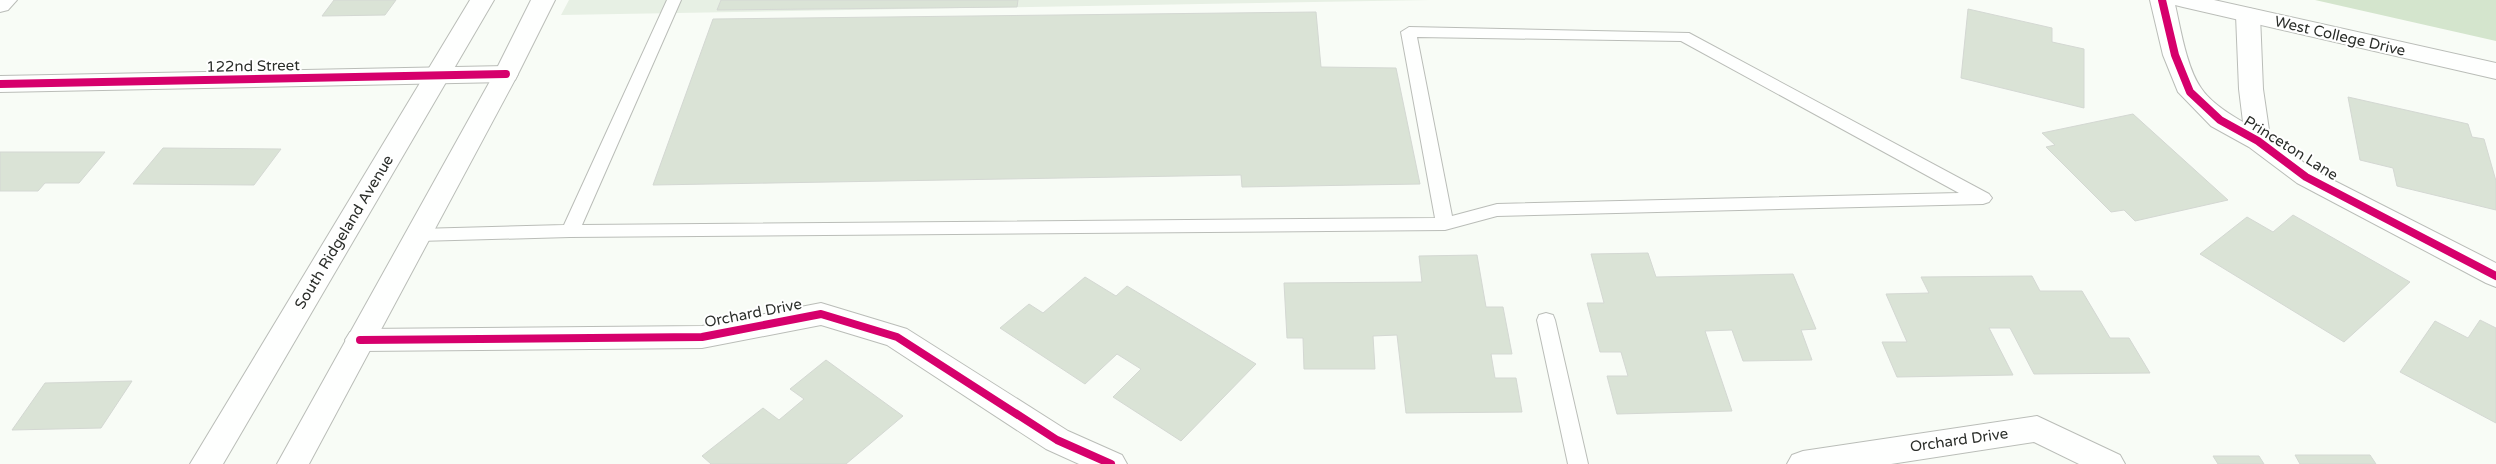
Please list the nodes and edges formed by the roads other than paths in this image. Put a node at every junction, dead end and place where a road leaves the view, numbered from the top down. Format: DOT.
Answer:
graph roads {
  1 [pos="5,0"];
  2 [pos="482,0"];
  3 [pos="543,0"];
  4 [pos="674,0"];
  5 [pos="2162,0"];
  6 [pos="2183,0"];
  7 [pos="0,5"];
  8 [pos="2248,15"];
  9 [pos="2496,71"];
  10 [pos="506,74"];
  11 [pos="437,76"];
  12 [pos="0,84"];
  13 [pos="2258,141"];
  14 [pos="1445,224"];
  15 [pos="570,231"];
  16 [pos="418,235"];
  17 [pos="2496,276"];
  18 [pos="1546,320"];
  19 [pos="360,340"];
  20 [pos="206,464"];
  21 [pos="293,464"];
  22 [pos="1111,464"];
  23 [pos="1578,464"];
  24 [pos="1803,464"];
  25 [pos="2109,464"];
  1 -- 7 [label="street"];
  2 -- 11 [label="street, South Ridgeland Avenue"];
  3 -- 10 [label="street"];
  4 -- 15 [label="lane"];
  5 -- 13 [label="street, Princeton Lane"];
  6 -- 8 [label="street, West College Drive"];
  8 -- 9 [label="street, West College Drive"];
  8 -- 13 [label="street, Princeton Lane"];
  10 -- 11 [label="street, 122nd Street"];
  10 -- 16 [label="street"];
  11 -- 12 [label="street, 122nd Street"];
  11 -- 20 [label="street, South Ridgeland Avenue"];
  13 -- 17 [label="street, Princeton Lane"];
  14 -- 14 [label="lane"];
  14 -- 15 [label="lane"];
  15 -- 16 [label="lane"];
  16 -- 19 [label="street"];
  18 -- 23 [label="lane"];
  19 -- 21 [label="street"];
  19 -- 22 [label="street, Orchard Drive"];
  24 -- 25 [label="street, Orchard Drive"];
}
